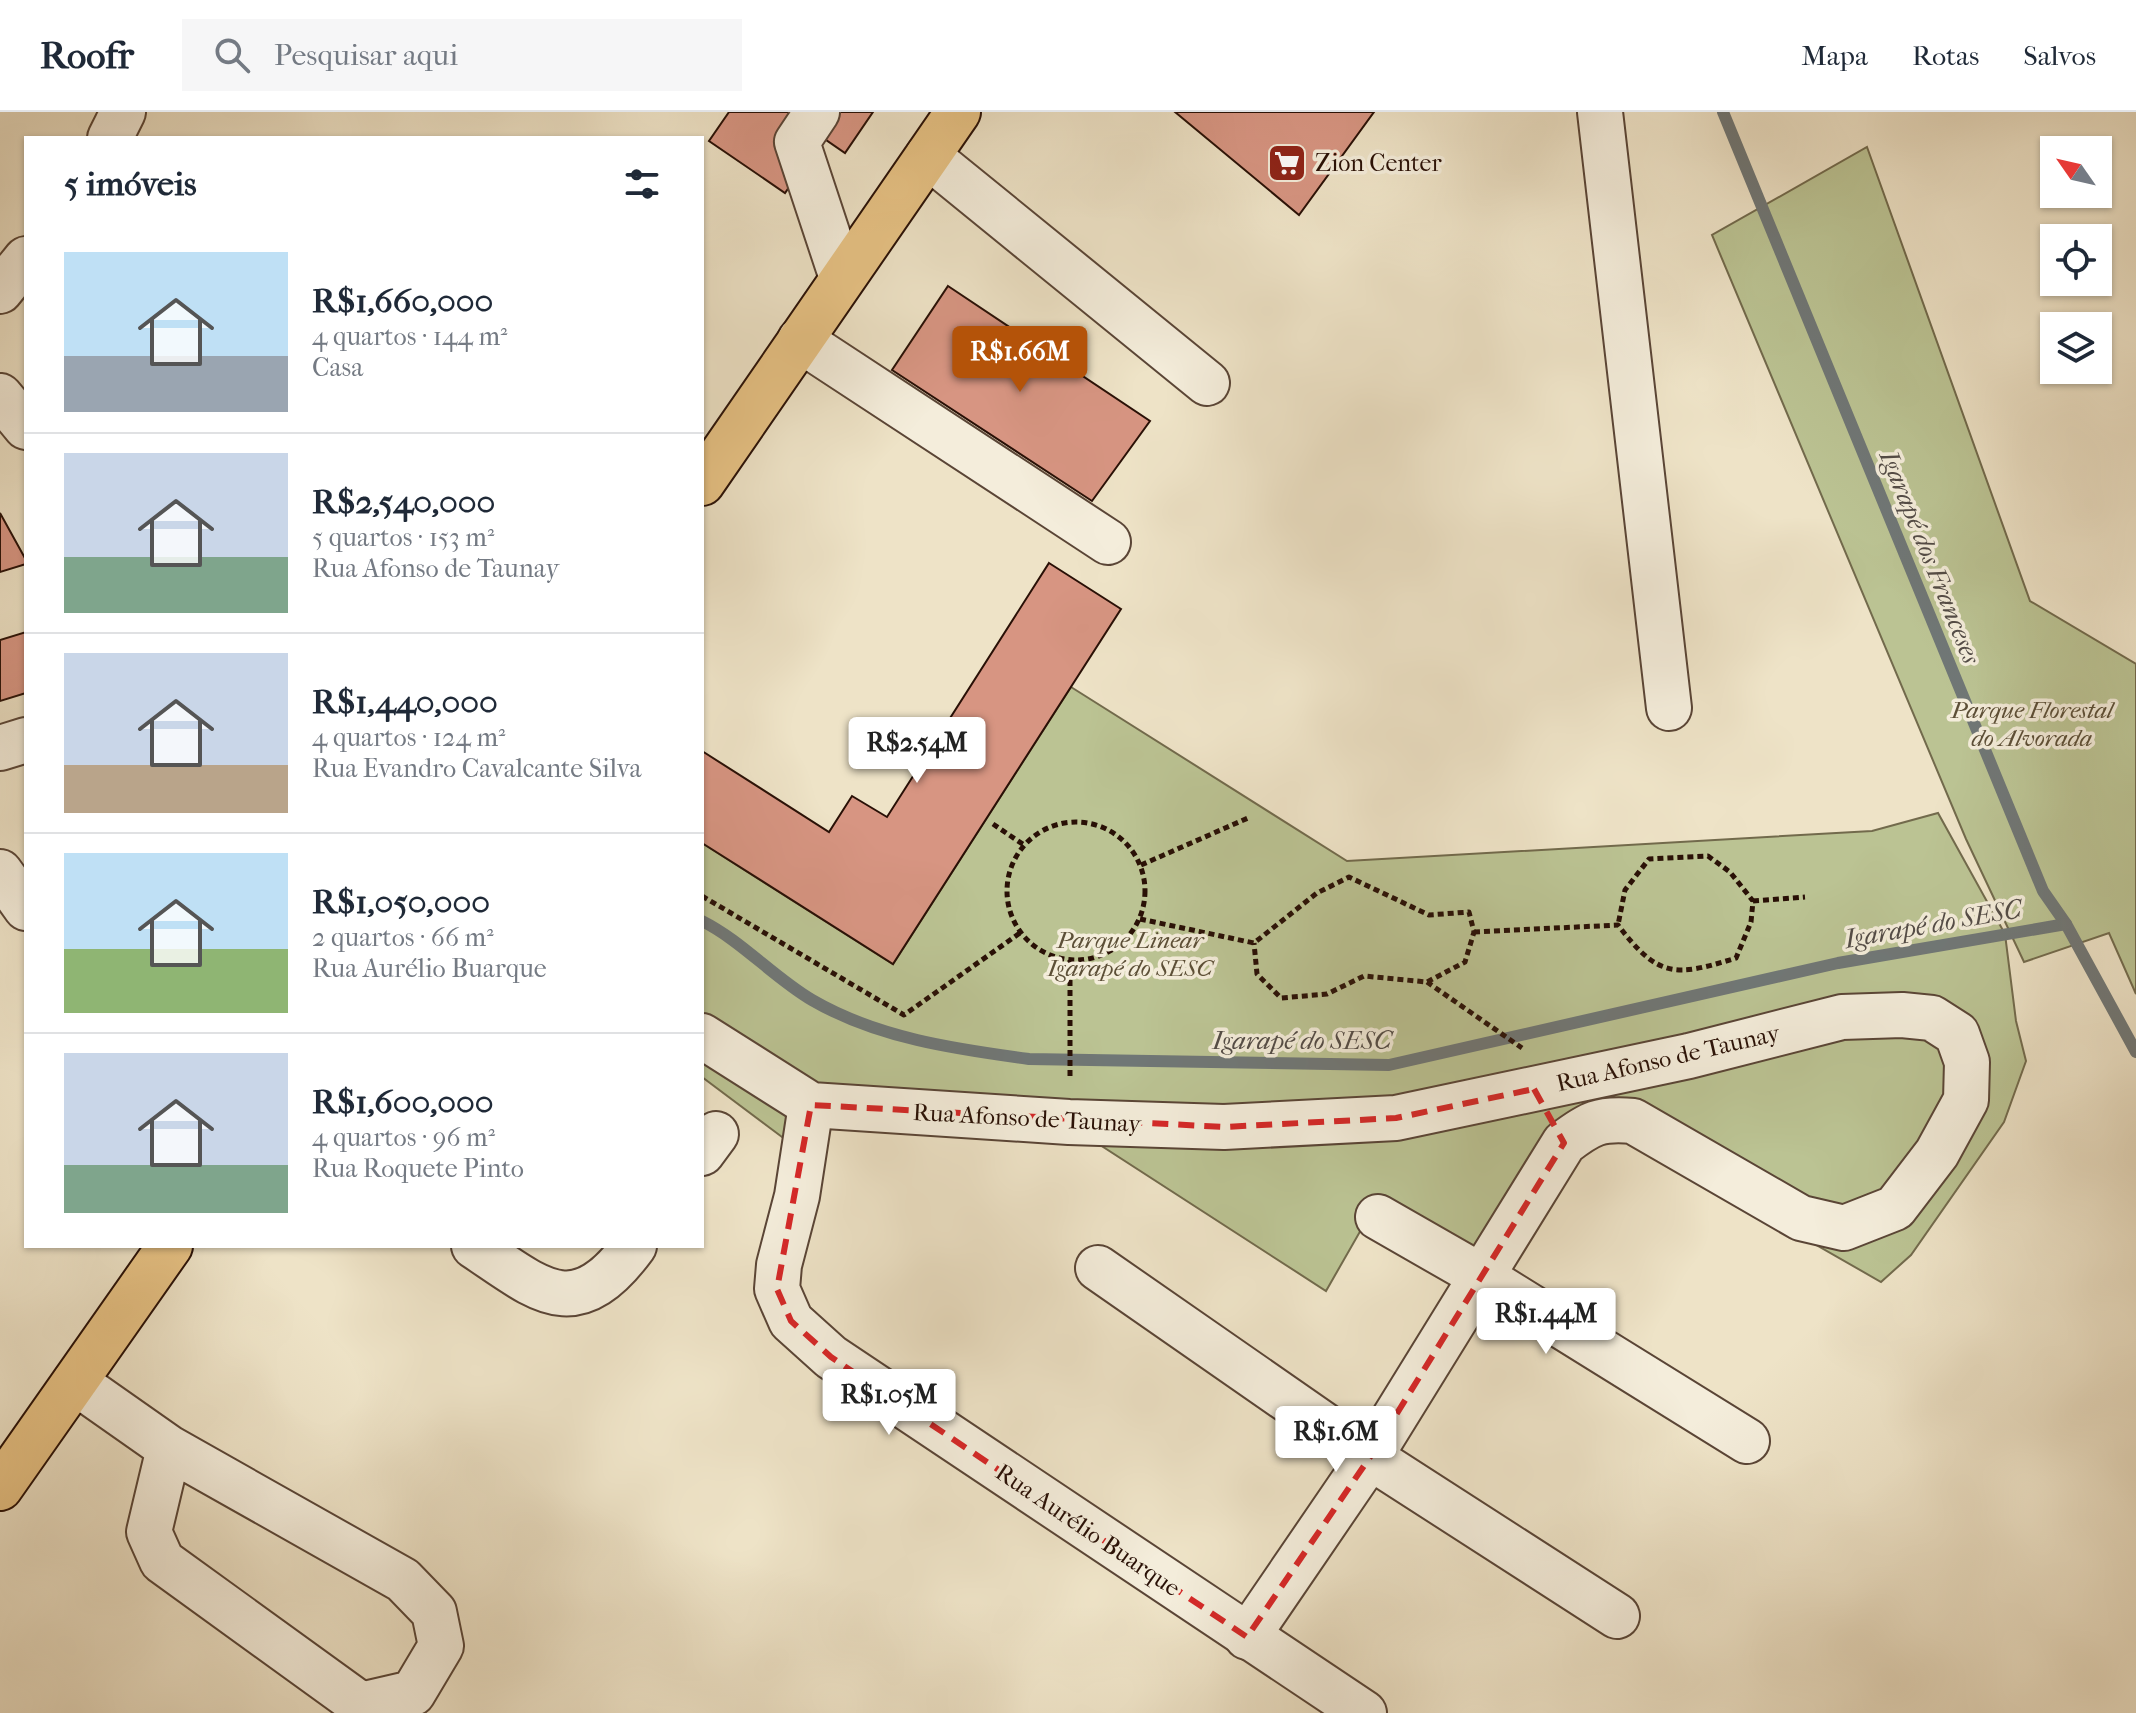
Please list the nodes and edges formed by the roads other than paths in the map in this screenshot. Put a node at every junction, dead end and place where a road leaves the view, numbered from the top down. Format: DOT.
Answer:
graph roads {
  1 [pos="123,112"];
  2 [pos="817,112"];
  3 [pos="958,112"];
  4 [pos="1600,112"];
  5 [pos="111,136"];
  6 [pos="928,156"];
  7 [pos="24,261"];
  8 [pos="842,278"];
  9 [pos="0,291"];
  10 [pos="800,340"];
  11 [pos="1207,383"];
  12 [pos="0,396"];
  13 [pos="24,425"];
  14 [pos="704,480"];
  15 [pos="1108,542"];
  16 [pos="1669,708"];
  17 [pos="24,741"];
  18 [pos="0,748"];
  19 [pos="0,872"];
  20 [pos="24,905"];
  21 [pos="704,1037"];
  22 [pos="1552,1085"];
  23 [pos="811,1105"];
  24 [pos="1564,1143"];
  25 [pos="1378,1217"];
  26 [pos="169,1248"];
  27 [pos="477,1248"];
  28 [pos="632,1248"];
  29 [pos="1098,1268"];
  30 [pos="1481,1276"];
  31 [pos="75,1382"];
  32 [pos="1747,1441"];
  33 [pos="169,1448"];
  34 [pos="1370,1457"];
  35 [pos="0,1488"];
  36 [pos="1617,1616"];
  37 [pos="1247,1637"];
  38 [pos="1364,1713"];
  1 -- 5 [label="street"];
  2 -- 8 [label="street"];
  3 -- 6 [label="main road"];
  4 -- 16 [label="street"];
  6 -- 8 [label="main road"];
  6 -- 11 [label="street"];
  7 -- 9 [label="street"];
  8 -- 10 [label="main road"];
  10 -- 14 [label="main road"];
  10 -- 15 [label="street"];
  12 -- 13 [label="street"];
  17 -- 18 [label="street"];
  19 -- 20 [label="street"];
  21 -- 23 [label="street"];
  22 -- 23 [label="street, Rua Afonso de Taunay"];
  22 -- 24 [label="street"];
  22 -- 24 [label="street, Rua Afonso de Taunay"];
  23 -- 37 [label="street, Rua Aurélio Buarque"];
  24 -- 30 [label="street"];
  25 -- 30 [label="street"];
  26 -- 31 [label="main road"];
  27 -- 28 [label="street"];
  29 -- 34 [label="street"];
  30 -- 32 [label="street"];
  30 -- 34 [label="street"];
  31 -- 33 [label="street"];
  31 -- 35 [label="main road"];
  33 -- 33 [label="street"];
  34 -- 36 [label="street"];
  34 -- 37 [label="street"];
  37 -- 38 [label="street, Rua Aurélio Buarque"];
}
